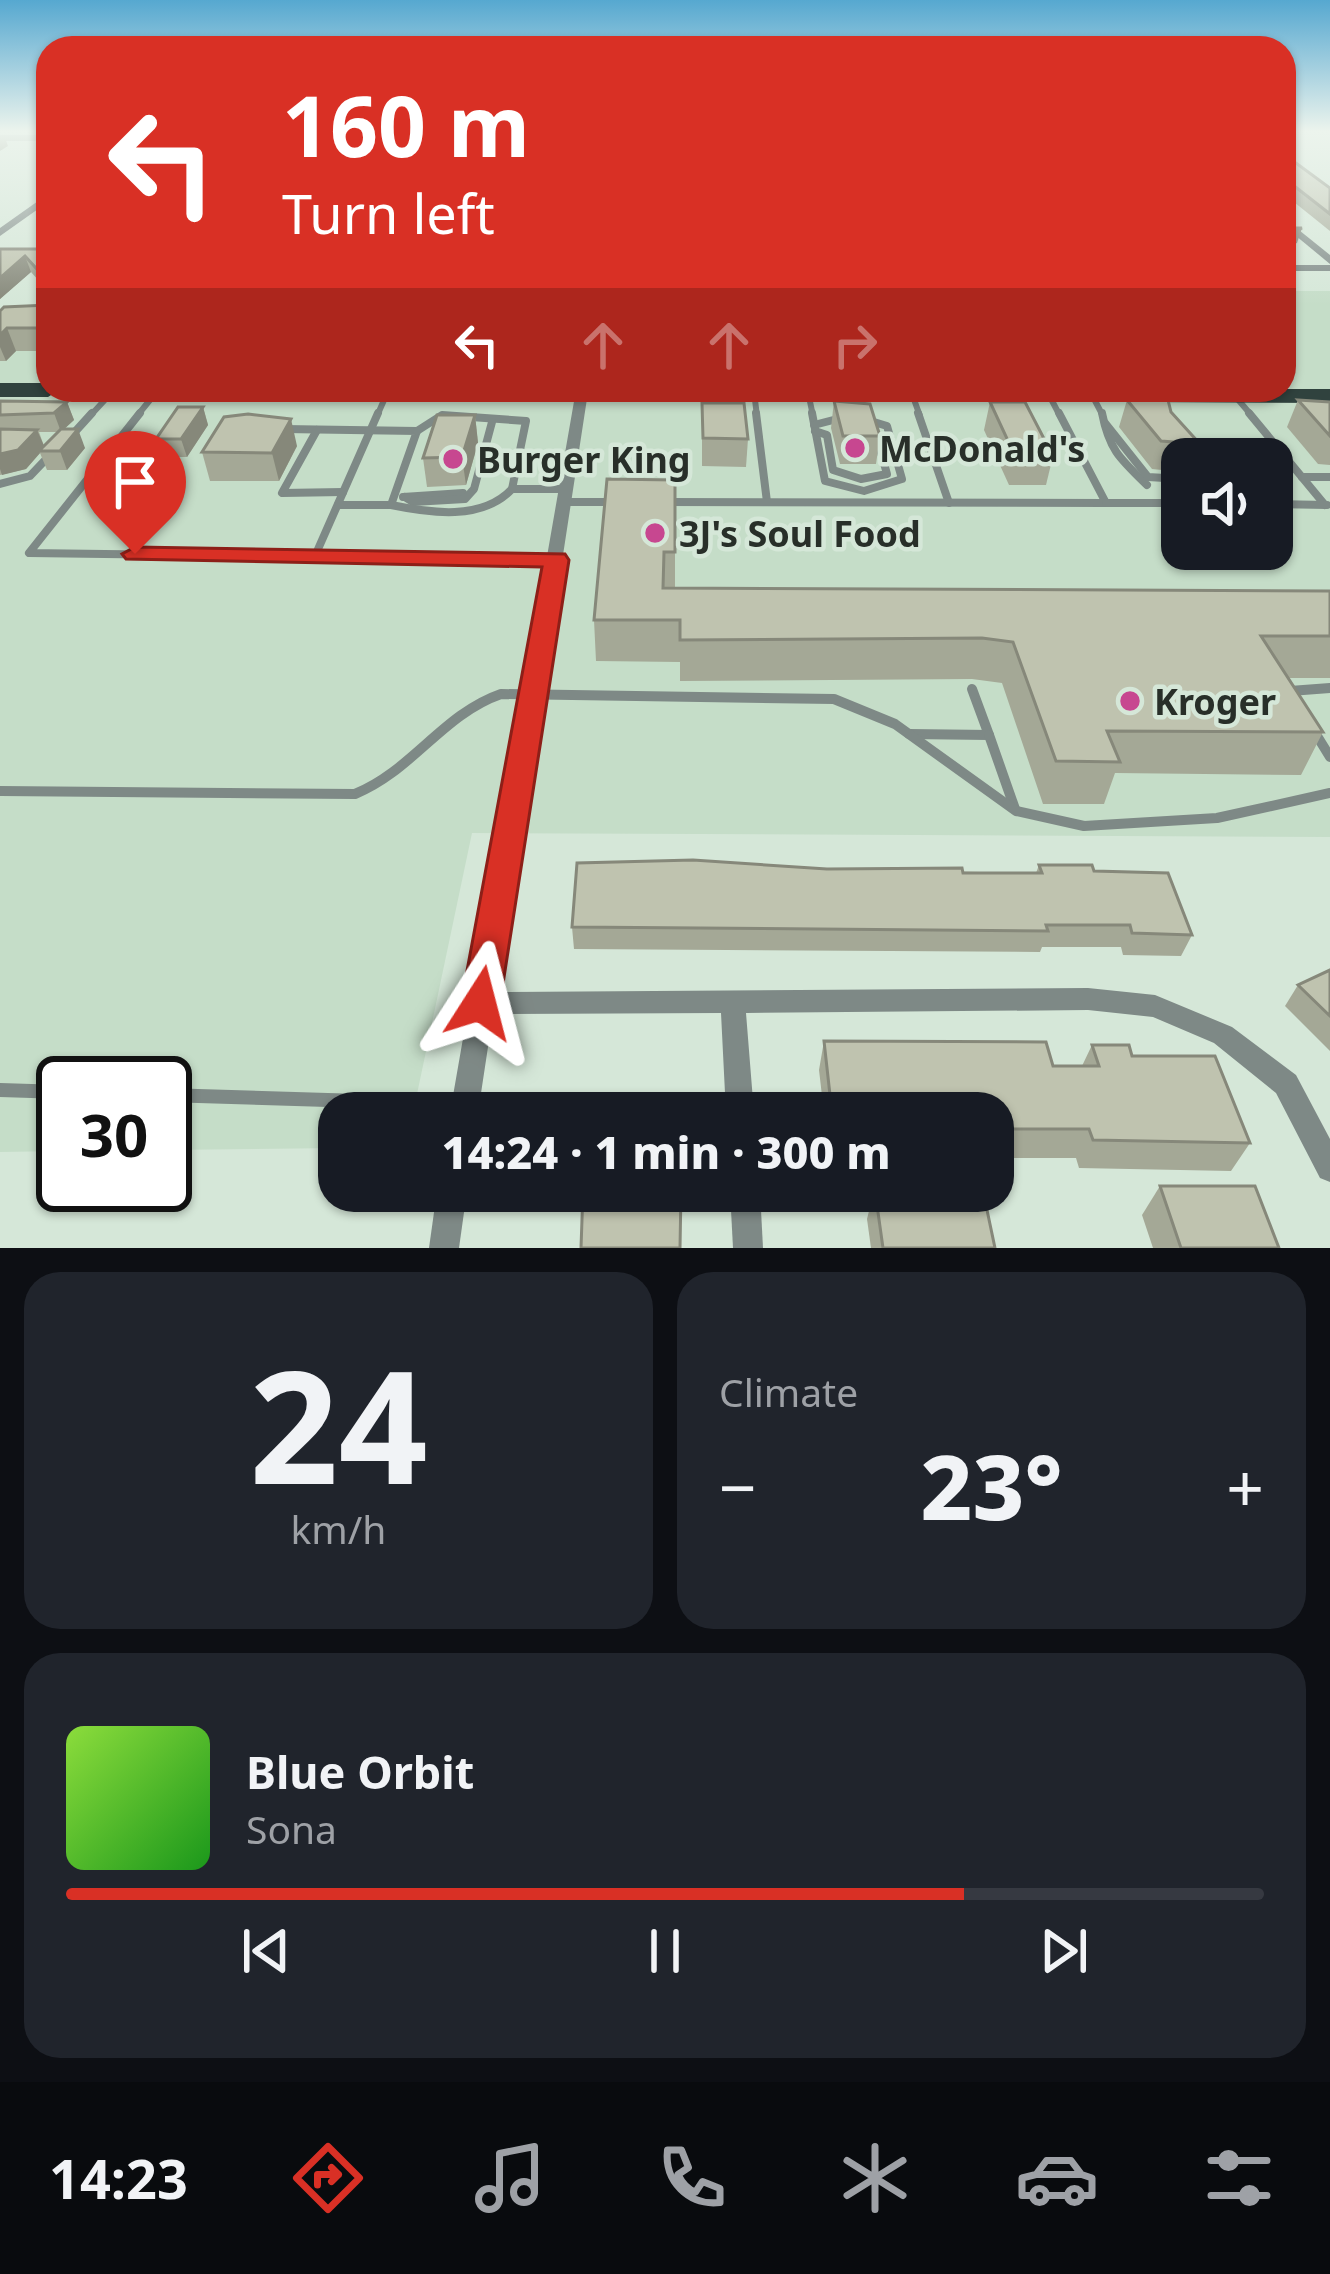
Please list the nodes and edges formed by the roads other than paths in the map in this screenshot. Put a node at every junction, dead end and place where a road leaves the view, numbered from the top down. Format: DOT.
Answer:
graph roads {
  1 [pos="36,206"];
  2 [pos="1296,232"];
  3 [pos="0,233"];
  4 [pos="1330,264"];
  5 [pos="1296,267"];
  6 [pos="0,389"];
  7 [pos="36,390"];
  8 [pos="1296,392"];
  9 [pos="1330,396"];
  10 [pos="102,402"];
  11 [pos="148,402"];
  12 [pos="383,402"];
  13 [pos="580,402"];
  14 [pos="759,402"];
  15 [pos="810,402"];
  16 [pos="914,402"];
  17 [pos="1053,402"];
  18 [pos="1096,402"];
  19 [pos="1240,402"];
  20 [pos="1128,419"];
  21 [pos="1105,421"];
  22 [pos="492,422"];
  23 [pos="873,422"];
  24 [pos="815,428"];
  25 [pos="1182,428"];
  26 [pos="279,429"];
  27 [pos="317,430"];
  28 [pos="370,431"];
  29 [pos="417,431"];
  30 [pos="1190,438"];
  31 [pos="895,447"];
  32 [pos="930,447"];
  33 [pos="1302,477"];
  34 [pos="1330,477"];
  35 [pos="1161,479"];
  36 [pos="0,484"];
  37 [pos="1161,484"];
  38 [pos="1147,485"];
  39 [pos="512,488"];
  40 [pos="839,488"];
  41 [pos="878,491"];
  42 [pos="344,492"];
  43 [pos="566,496"];
  44 [pos="397,499"];
  45 [pos="620,502"];
  46 [pos="659,502"];
  47 [pos="767,502"];
  48 [pos="842,502"];
  49 [pos="881,502"];
  50 [pos="949,502"];
  51 [pos="1106,502"];
  52 [pos="1158,503"];
  53 [pos="1293,504"];
  54 [pos="338,505"];
  55 [pos="1327,505"];
  56 [pos="315,556"];
  57 [pos="556,560"];
  58 [pos="1330,688"];
  59 [pos="972,689"];
  60 [pos="535,697"];
  61 [pos="1299,706"];
  62 [pos="1309,723"];
  63 [pos="909,734"];
  64 [pos="989,735"];
  65 [pos="1330,757"];
  66 [pos="0,791"];
  67 [pos="1330,793"];
  68 [pos="1016,811"];
  69 [pos="480,1003"];
  70 [pos="734,1003"];
  71 [pos="0,1090"];
  72 [pos="36,1091"];
  73 [pos="467,1092"];
  74 [pos="739,1092"];
  75 [pos="192,1096"];
  76 [pos="318,1102"];
  77 [pos="1330,1168"];
  78 [pos="449,1212"];
  79 [pos="746,1212"];
  80 [pos="444,1248"];
  81 [pos="748,1248"];
  1 -- 3 [label="street"];
  2 -- 4 [label="street"];
  4 -- 5 [label="street"];
  6 -- 7 [label="main road"];
  8 -- 9 [label="main road"];
  10 -- 36 [label="lane"];
  11 -- 56 [label="lane"];
  12 -- 28 [label="lane"];
  13 -- 43 [label="street"];
  14 -- 47 [label="lane"];
  15 -- 24 [label="lane"];
  16 -- 32 [label="lane"];
  17 -- 51 [label="lane"];
  18 -- 21 [label="lane"];
  19 -- 33 [label="lane"];
  20 -- 21 [label="lane"];
  21 -- 35 [label="lane"];
  21 -- 38 [label="lane"];
  22 -- 29 [label="lane"];
  22 -- 39 [label="lane"];
  22 -- 44 [label="lane"];
  23 -- 24 [label="lane"];
  23 -- 24 [label="lane"];
  23 -- 31 [label="lane"];
  24 -- 40 [label="lane"];
  25 -- 30 [label="lane"];
  26 -- 27 [label="lane"];
  27 -- 28 [label="lane"];
  27 -- 42 [label="lane"];
  28 -- 29 [label="lane"];
  28 -- 42 [label="lane"];
  29 -- 44 [label="lane"];
  31 -- 32 [label="lane"];
  31 -- 41 [label="lane"];
  32 -- 50 [label="lane"];
  33 -- 34 [label="lane"];
  33 -- 55 [label="lane"];
  37 -- 38 [label="lane"];
  38 -- 52 [label="lane"];
  39 -- 43 [label="lane"];
  39 -- 44 [label="lane"];
  40 -- 41 [label="lane"];
  40 -- 48 [label="lane"];
  41 -- 49 [label="lane"];
  42 -- 54 [label="lane"];
  43 -- 45 [label="lane"];
  43 -- 57 [label="street"];
  44 -- 54 [label="lane"];
  46 -- 47 [label="lane"];
  47 -- 48 [label="lane"];
  48 -- 49 [label="lane"];
  49 -- 50 [label="lane"];
  50 -- 51 [label="lane"];
  51 -- 52 [label="lane"];
  53 -- 55 [label="lane"];
  54 -- 56 [label="lane"];
  56 -- 57 [label="lane"];
  57 -- 60 [label="street"];
  58 -- 61 [label="lane"];
  59 -- 64 [label="lane"];
  60 -- 63 [label="lane"];
  60 -- 66 [label="lane"];
  60 -- 69 [label="street"];
  62 -- 65 [label="lane"];
  63 -- 64 [label="lane"];
  63 -- 68 [label="lane"];
  64 -- 68 [label="lane"];
  67 -- 68 [label="lane"];
  69 -- 70 [label="street"];
  69 -- 73 [label="street"];
  70 -- 74 [label="street"];
  70 -- 77 [label="street"];
  71 -- 72 [label="lane"];
  75 -- 76 [label="lane"];
  78 -- 80 [label="street"];
  79 -- 81 [label="street"];
}
